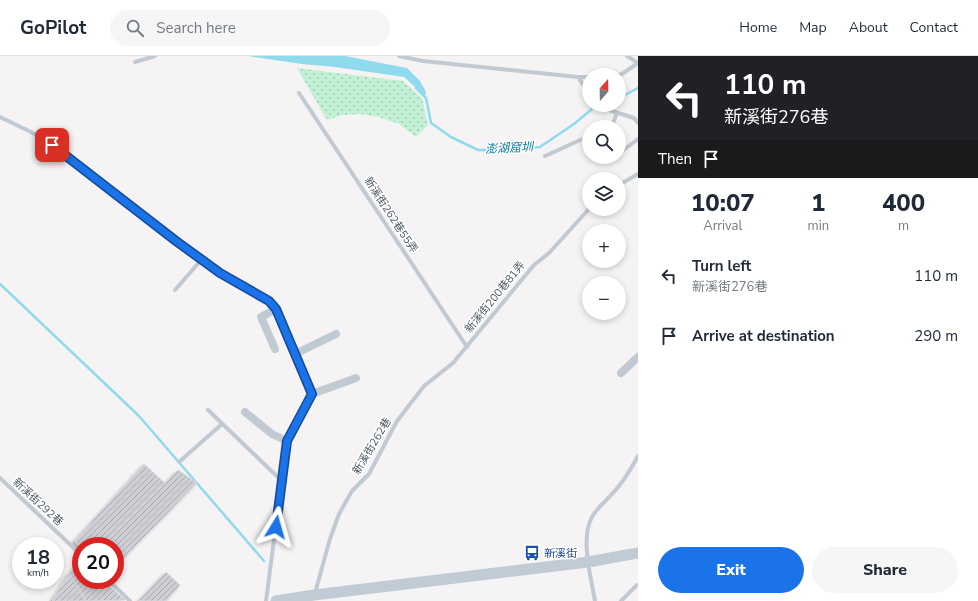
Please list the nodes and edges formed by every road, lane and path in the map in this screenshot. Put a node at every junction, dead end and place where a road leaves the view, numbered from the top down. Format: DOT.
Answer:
graph roads {
  1 [pos="154,56"];
  2 [pos="399,56"];
  3 [pos="627,56"];
  4 [pos="423,58"];
  5 [pos="135,62"];
  6 [pos="638,63"];
  7 [pos="626,71"];
  8 [pos="578,77"];
  9 [pos="582,77"];
  10 [pos="582,83"];
  11 [pos="299,92"];
  12 [pos="617,113"];
  13 [pos="0,117"];
  14 [pos="613,120"];
  15 [pos="638,123"];
  16 [pos="582,139"];
  17 [pos="638,139"];
  18 [pos="626,148"];
  19 [pos="545,156"];
  20 [pos="638,174"];
  21 [pos="626,181"];
  22 [pos="583,216"];
  23 [pos="202,259"];
  24 [pos="175,290"];
  25 [pos="276,309"];
  26 [pos="336,334"];
  27 [pos="467,347"];
  28 [pos="276,349"];
  29 [pos="295,354"];
  30 [pos="638,357"];
  31 [pos="621,373"];
  32 [pos="356,378"];
  33 [pos="312,394"];
  34 [pos="208,410"];
  35 [pos="245,412"];
  36 [pos="222,424"];
  37 [pos="287,441"];
  38 [pos="638,456"];
  39 [pos="179,462"];
  40 [pos="0,478"];
  41 [pos="282,481"];
  42 [pos="72,546"];
  43 [pos="638,553"];
  44 [pos="588,562"];
  45 [pos="637,585"];
  46 [pos="117,589"];
  47 [pos="314,595"];
  48 [pos="130,601"];
  49 [pos="266,601"];
  50 [pos="276,601"];
  51 [pos="595,601"];
  52 [pos="621,601"];
  1 -- 5 [label="lane"];
  2 -- 4 [label="lane"];
  3 -- 6 [label="lane"];
  4 -- 8 [label="lane"];
  6 -- 7 [label="lane"];
  8 -- 9 [label="lane"];
  8 -- 10 [label="lane"];
  11 -- 27 [label="lane, 新溪街262巷55弄"];
  12 -- 14 [label="lane"];
  12 -- 15 [label="lane"];
  13 -- 23 [label="lane"];
  16 -- 19 [label="lane"];
  17 -- 18 [label="lane"];
  20 -- 21 [label="lane"];
  22 -- 27 [label="lane, 新溪街200巷81弄"];
  23 -- 24 [label="lane"];
  23 -- 25 [label="lane"];
  25 -- 28 [label="street"];
  25 -- 29 [label="lane"];
  26 -- 29 [label="street"];
  27 -- 47 [label="lane, 新溪街262巷"];
  29 -- 33 [label="lane"];
  30 -- 31 [label="street"];
  32 -- 33 [label="street"];
  33 -- 37 [label="lane"];
  34 -- 36 [label="lane"];
  35 -- 37 [label="street"];
  36 -- 39 [label="lane"];
  36 -- 41 [label="lane"];
  37 -- 41 [label="lane"];
  38 -- 44 [label="lane"];
  40 -- 42 [label="lane, 新溪街292巷"];
  41 -- 49 [label="lane"];
  43 -- 44 [label="street"];
  44 -- 47 [label="street"];
  44 -- 51 [label="lane"];
  45 -- 52 [label="lane"];
  46 -- 48 [label="lane"];
  47 -- 50 [label="street"];
}
